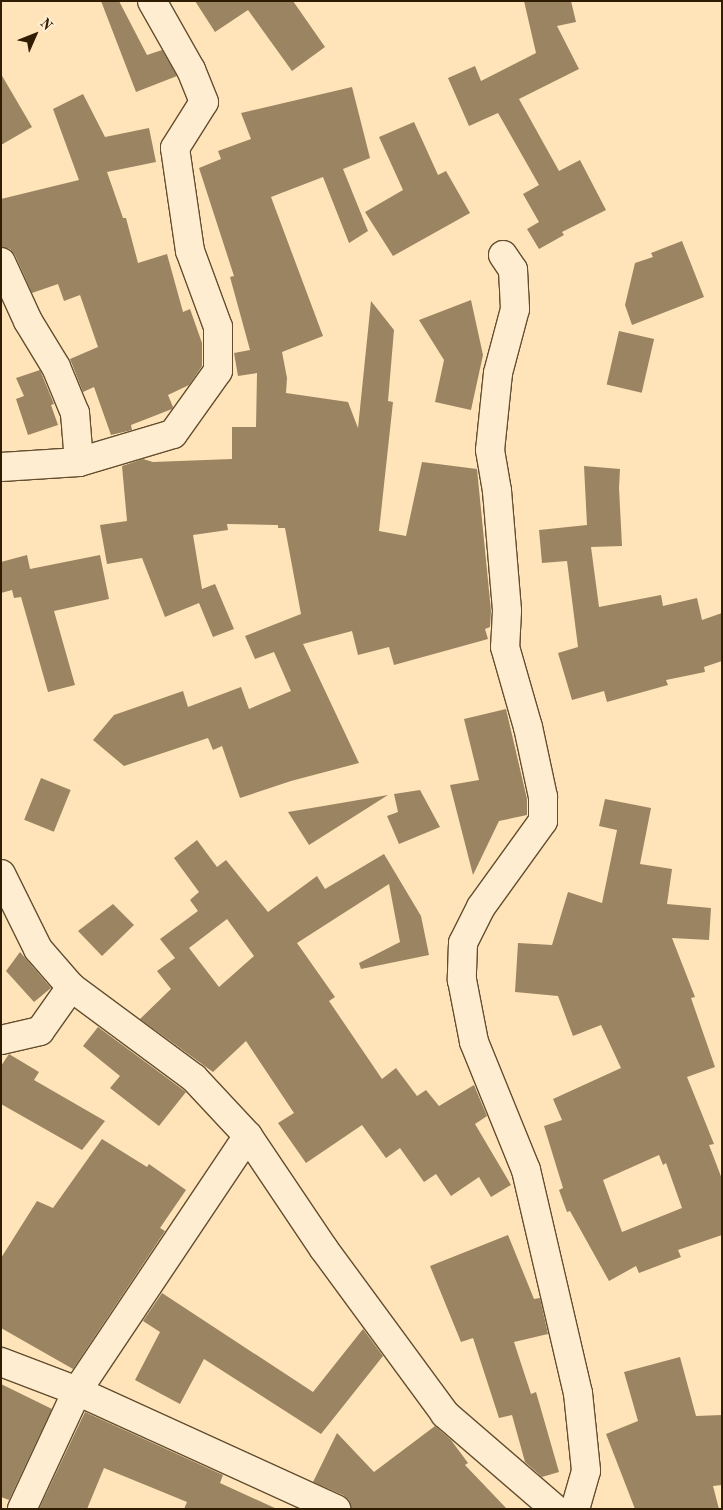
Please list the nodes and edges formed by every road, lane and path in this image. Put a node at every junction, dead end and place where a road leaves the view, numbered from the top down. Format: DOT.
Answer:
graph roads {
  1 [pos="152,1"];
  2 [pos="503,255"];
  3 [pos="1,262"];
  4 [pos="79,462"];
  5 [pos="1,467"];
  6 [pos="1,874"];
  7 [pos="71,987"];
  8 [pos="1,1040"];
  9 [pos="248,1136"];
  10 [pos="1,1362"];
  11 [pos="77,1391"];
  12 [pos="22,1509"];
  13 [pos="336,1509"];
  14 [pos="555,1509"];
  15 [pos="573,1509"];
  1 -- 4 [label="street"];
  2 -- 15 [label="street"];
  3 -- 4 [label="street"];
  4 -- 5 [label="street"];
  6 -- 7 [label="street"];
  7 -- 8 [label="street"];
  7 -- 9 [label="street"];
  9 -- 11 [label="street"];
  9 -- 14 [label="street"];
  10 -- 11 [label="street"];
  11 -- 12 [label="street"];
  11 -- 13 [label="street"];
}
